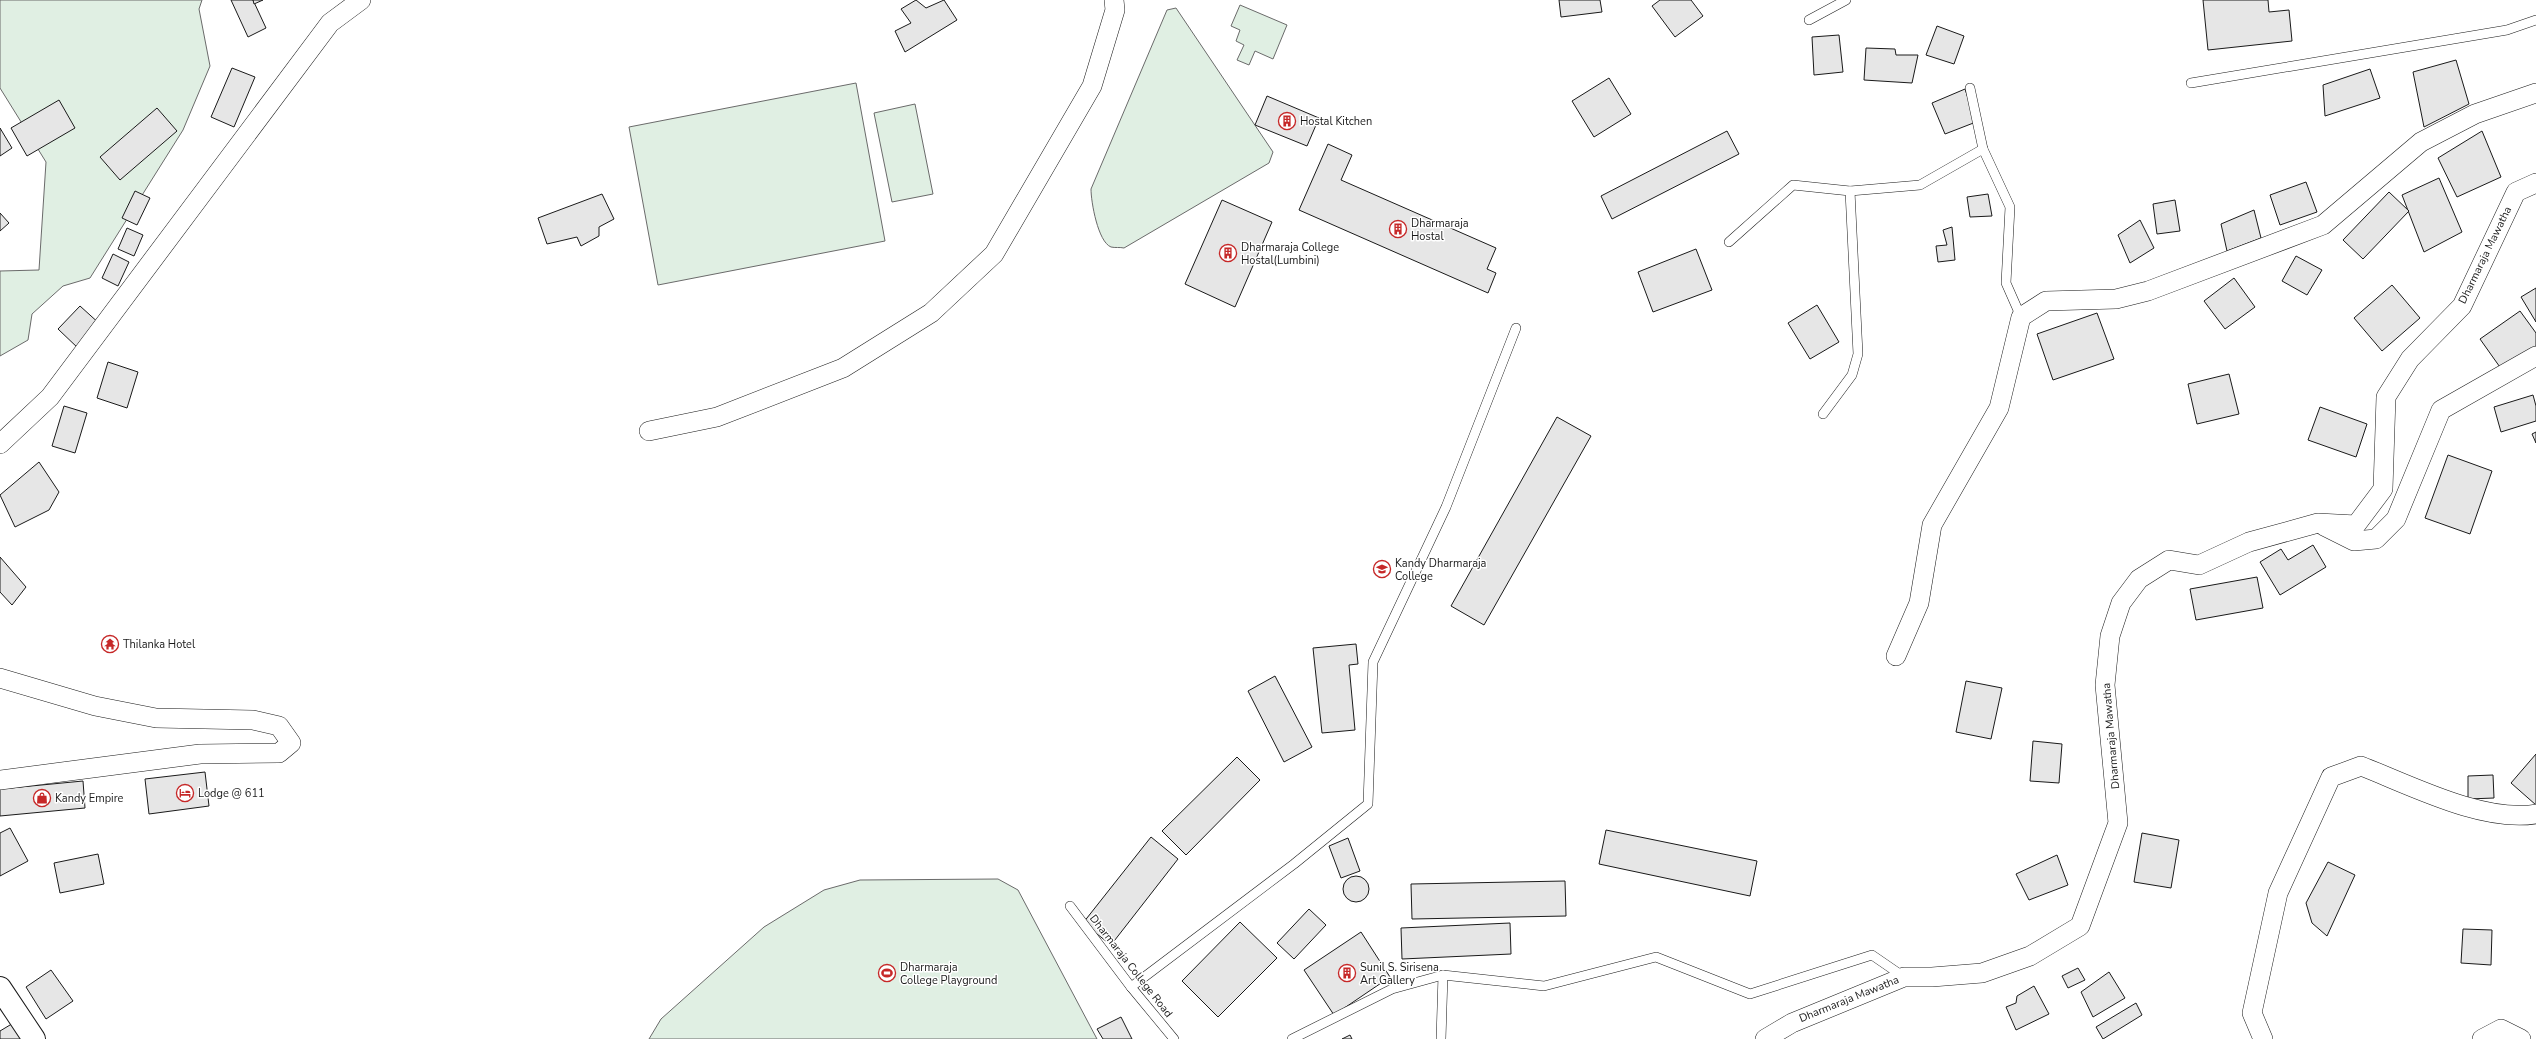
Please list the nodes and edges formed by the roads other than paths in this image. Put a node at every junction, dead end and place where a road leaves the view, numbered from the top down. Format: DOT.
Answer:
graph roads {
  1 [pos="361,0"];
  2 [pos="1114,0"];
  3 [pos="1846,0"];
  4 [pos="1809,20"];
  5 [pos="2536,20"];
  6 [pos="2191,83"];
  7 [pos="1970,88"];
  8 [pos="2536,93"];
  9 [pos="1983,149"];
  10 [pos="2536,183"];
  11 [pos="1850,191"];
  12 [pos="1729,242"];
  13 [pos="2021,317"];
  14 [pos="1516,328"];
  15 [pos="2536,356"];
  16 [pos="1823,414"];
  17 [pos="649,431"];
  18 [pos="0,444"];
  19 [pos="2318,523"];
  20 [pos="1896,656"];
  21 [pos="0,678"];
  22 [pos="0,780"];
  23 [pos="2536,814"];
  24 [pos="1070,906"];
  25 [pos="1443,975"];
  26 [pos="1904,977"];
  27 [pos="1131,987"];
  28 [pos="0,988"];
  29 [pos="34,1039"];
  30 [pos="1174,1039"];
  31 [pos="1292,1039"];
  32 [pos="1441,1039"];
  33 [pos="1765,1039"];
  34 [pos="2263,1039"];
  35 [pos="2482,1039"];
  36 [pos="2521,1039"];
  1 -- 18 [label="street"];
  2 -- 17 [label="street"];
  3 -- 4 [label="lane"];
  5 -- 6 [label="lane"];
  7 -- 9 [label="lane"];
  8 -- 13 [label="street"];
  9 -- 11 [label="lane"];
  9 -- 13 [label="lane"];
  10 -- 19 [label="street, Dharmaraja Mawatha"];
  11 -- 12 [label="lane"];
  11 -- 16 [label="lane"];
  13 -- 20 [label="street"];
  14 -- 27 [label="lane"];
  15 -- 19 [label="street"];
  19 -- 26 [label="street, Dharmaraja Mawatha"];
  21 -- 22 [label="street"];
  23 -- 34 [label="street"];
  24 -- 27 [label="lane, Dharmaraja College Road"];
  25 -- 26 [label="lane"];
  25 -- 31 [label="lane"];
  25 -- 32 [label="lane"];
  26 -- 33 [label="street, Dharmaraja Mawatha"];
  27 -- 30 [label="lane, Dharmaraja College Road"];
  28 -- 29 [label="highway"];
  35 -- 36 [label="street"];
}
